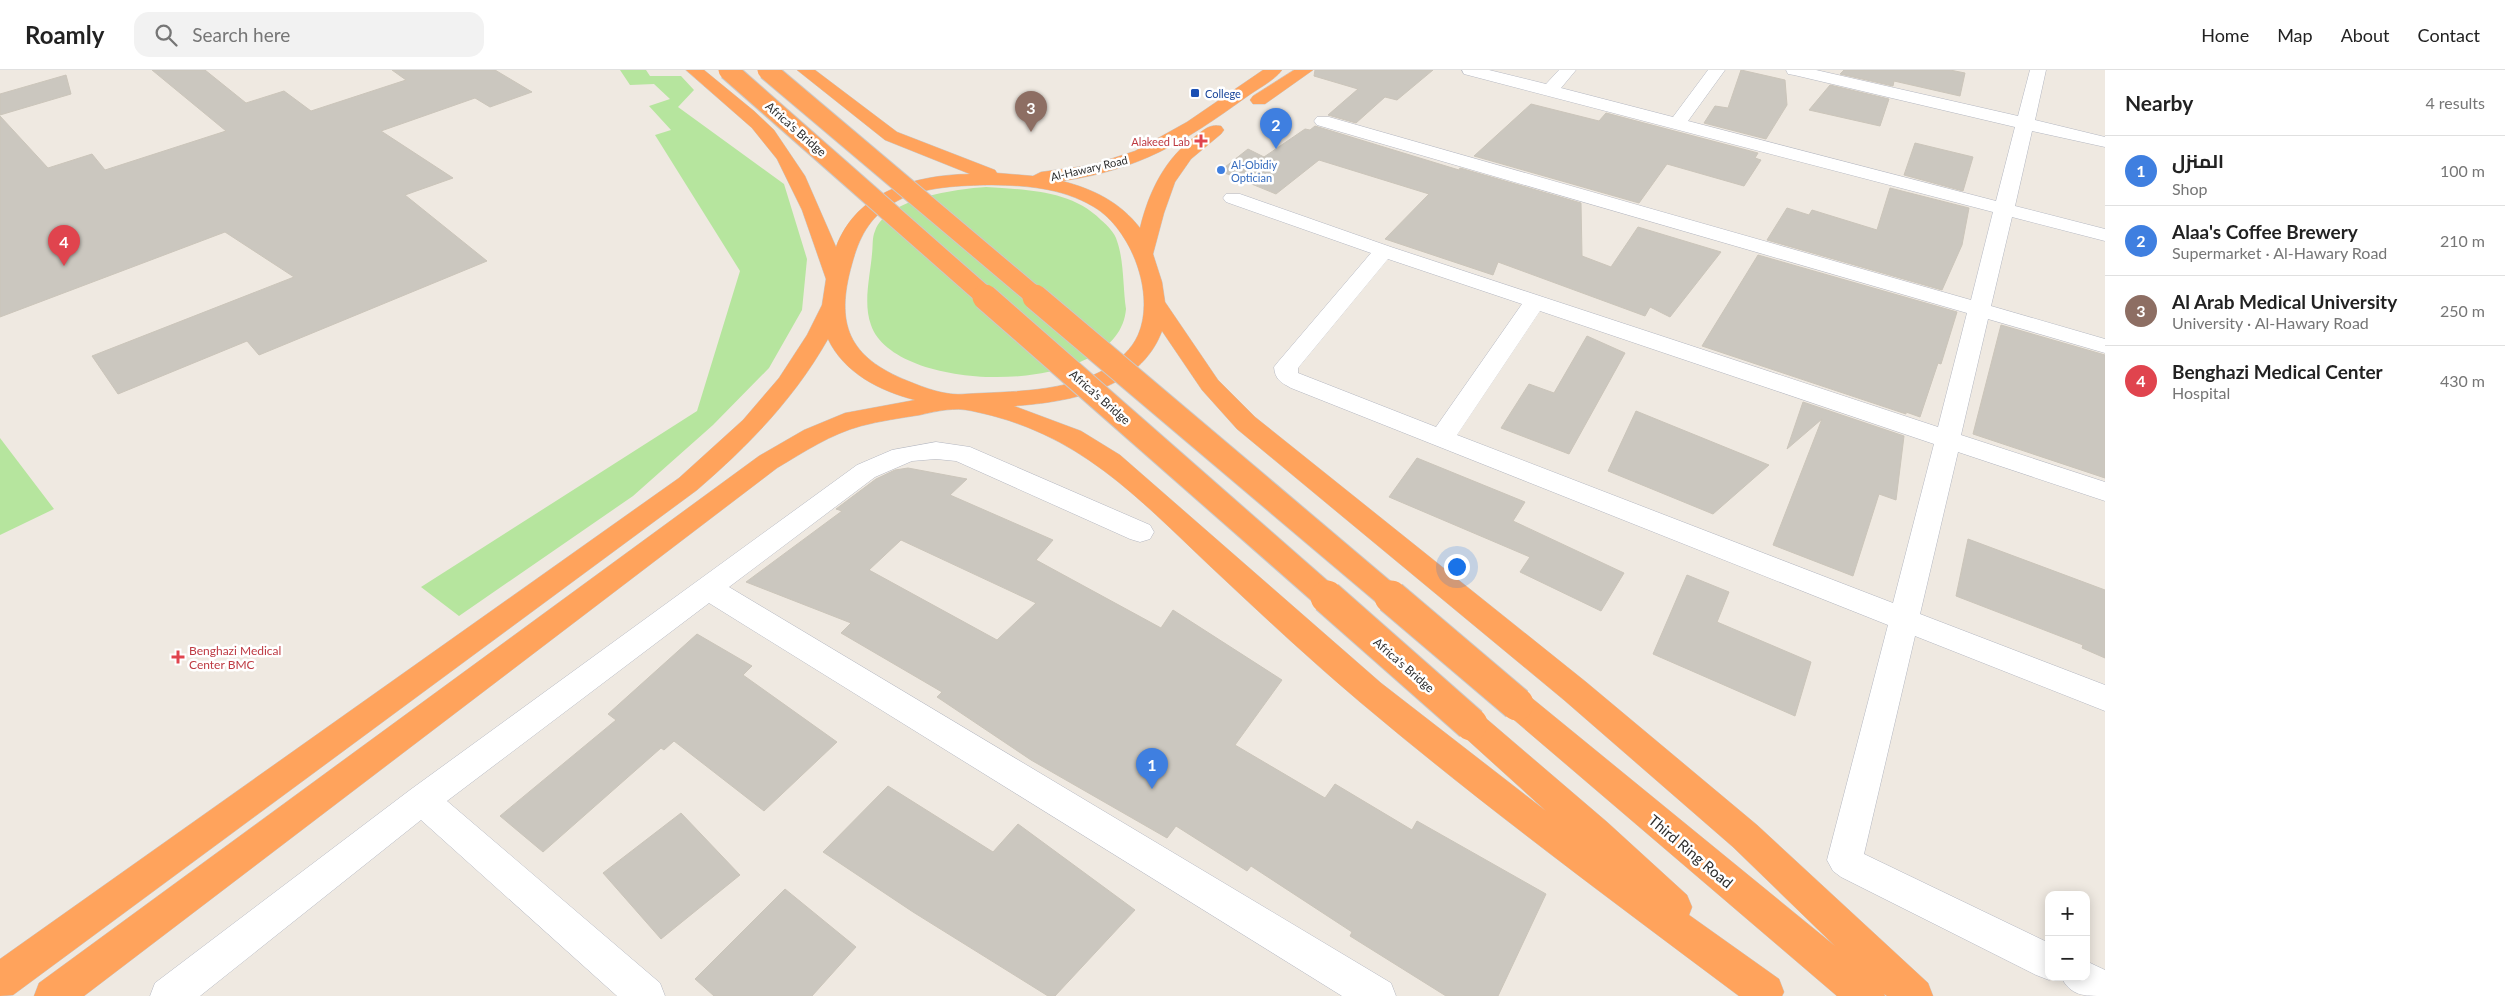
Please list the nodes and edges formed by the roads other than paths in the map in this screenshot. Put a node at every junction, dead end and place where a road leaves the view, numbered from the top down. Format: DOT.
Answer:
graph roads {
  1 [pos="694,70"];
  2 [pos="728,70"];
  3 [pos="767,70"];
  4 [pos="805,70"];
  5 [pos="1274,70"];
  6 [pos="1305,70"];
  7 [pos="1470,70"];
  8 [pos="1568,70"];
  9 [pos="1717,70"];
  10 [pos="1794,70"];
  11 [pos="2038,70"];
  12 [pos="1549,91"];
  13 [pos="1322,121"];
  14 [pos="1677,124"];
  15 [pos="2024,124"];
  16 [pos="2105,142"];
  17 [pos="1001,179"];
  18 [pos="1028,180"];
  19 [pos="1233,198"];
  20 [pos="2004,210"];
  21 [pos="2105,235"];
  22 [pos="1145,251"];
  23 [pos="1384,251"];
  24 [pos="834,294"];
  25 [pos="1536,300"];
  26 [pos="1152,301"];
  27 [pos="1980,308"];
  28 [pos="2105,346"];
  29 [pos="960,401"];
  30 [pos="1442,438"];
  31 [pos="1948,440"];
  32 [pos="2105,492"];
  33 [pos="1140,532"];
  34 [pos="708,588"];
  35 [pos="1904,618"];
  36 [pos="2105,698"];
  37 [pos="1517,704"];
  38 [pos="422,800"];
  39 [pos="2045,960"];
  40 [pos="2088,981"];
  41 [pos="0,982"];
  42 [pos="2105,990"];
  43 [pos="1767,994"];
  44 [pos="53,996"];
  45 [pos="169,996"];
  46 [pos="646,996"];
  47 [pos="1376,996"];
  48 [pos="1866,996"];
  49 [pos="1914,996"];
  1 -- 24 [label="highway"];
  2 -- 43 [label="highway, Africa's Bridge, bridge"];
  3 -- 37 [label="highway, Africa's Bridge, bridge"];
  4 -- 17 [label="highway"];
  5 -- 18 [label="highway, Al-Hawary Road"];
  6 -- 22 [label="highway"];
  7 -- 12 [label="street"];
  8 -- 12 [label="street"];
  9 -- 14 [label="street"];
  10 -- 15 [label="street"];
  11 -- 15 [label="street"];
  12 -- 14 [label="street"];
  13 -- 27 [label="street"];
  14 -- 20 [label="street"];
  15 -- 16 [label="street"];
  15 -- 20 [label="street"];
  17 -- 18 [label="highway"];
  17 -- 24 [label="highway"];
  18 -- 22 [label="highway"];
  19 -- 23 [label="street"];
  20 -- 21 [label="street"];
  20 -- 27 [label="street"];
  22 -- 26 [label="highway"];
  23 -- 25 [label="street"];
  23 -- 30 [label="street"];
  24 -- 29 [label="highway"];
  24 -- 41 [label="highway"];
  25 -- 30 [label="street"];
  25 -- 31 [label="street"];
  26 -- 29 [label="highway"];
  26 -- 49 [label="highway"];
  27 -- 28 [label="street"];
  27 -- 31 [label="street"];
  29 -- 43 [label="highway"];
  29 -- 44 [label="highway"];
  30 -- 35 [label="street"];
  31 -- 32 [label="street"];
  31 -- 35 [label="street"];
  33 -- 34 [label="street"];
  34 -- 38 [label="street"];
  34 -- 47 [label="street"];
  35 -- 36 [label="street"];
  35 -- 39 [label="street"];
  37 -- 48 [label="highway, Third Ring Road"];
  38 -- 45 [label="street"];
  38 -- 46 [label="street"];
  40 -- 42 [label="street"];
}
